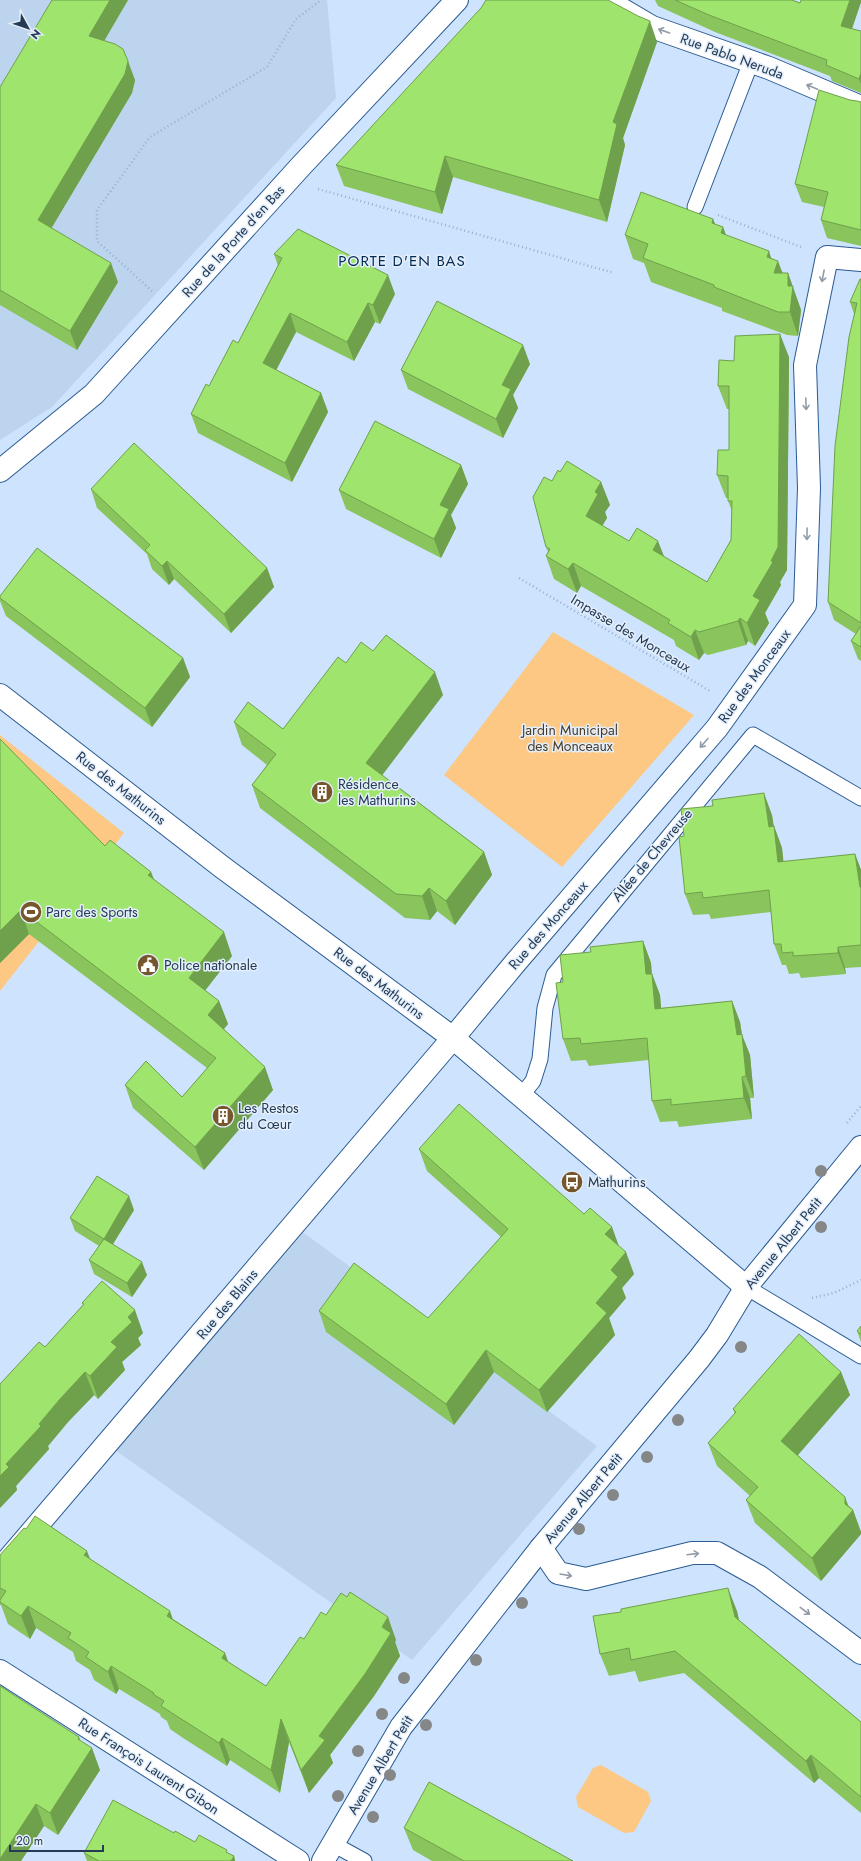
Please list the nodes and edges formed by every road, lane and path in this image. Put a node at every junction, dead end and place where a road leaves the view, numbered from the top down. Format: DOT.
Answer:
graph roads {
  1 [pos="321,0"];
  2 [pos="457,0"];
  3 [pos="606,0"];
  4 [pos="751,62"];
  5 [pos="861,107"];
  6 [pos="288,180"];
  7 [pos="695,207"];
  8 [pos="827,257"];
  9 [pos="861,260"];
  10 [pos="614,273"];
  11 [pos="172,308"];
  12 [pos="0,471"];
  13 [pos="519,578"];
  14 [pos="0,695"];
  15 [pos="733,705"];
  16 [pos="861,798"];
  17 [pos="453,1038"];
  18 [pos="521,1096"];
  19 [pos="861,1147"];
  20 [pos="861,1280"];
  21 [pos="746,1287"];
  22 [pos="786,1311"];
  23 [pos="861,1356"];
  24 [pos="541,1548"];
  25 [pos="0,1569"];
  26 [pos="861,1653"];
  27 [pos="0,1671"];
  28 [pos="328,1852"];
  29 [pos="298,1861"];
  30 [pos="364,1861"];
  1 -- 11 [label="path"];
  2 -- 6 [label="street, Rue de la Porte d'en Bas"];
  4 -- 3 [label="street, Rue Pablo Neruda, one-way"];
  5 -- 4 [label="street, Rue Pablo Neruda, one-way"];
  4 -- 7 [label="lane"];
  6 -- 10 [label="path"];
  6 -- 11 [label="street, Rue de la Porte d'en Bas"];
  7 -- 8 [label="path"];
  8 -- 9 [label="street"];
  8 -- 15 [label="street, Rue des Monceaux, one-way"];
  11 -- 12 [label="street, Rue de la Porte d'en Bas"];
  13 -- 15 [label="path, Impasse des Monceaux"];
  14 -- 17 [label="street, Rue des Mathurins"];
  15 -- 17 [label="street, Rue des Monceaux, one-way"];
  16 -- 18 [label="lane, Allée de Chevreuse"];
  17 -- 18 [label="street, Rue des Mathurins"];
  17 -- 25 [label="street, Rue des Blains"];
  18 -- 21 [label="street, Rue des Mathurins"];
  19 -- 21 [label="street, Avenue Albert Petit"];
  20 -- 22 [label="path"];
  21 -- 22 [label="lane"];
  21 -- 24 [label="street, Avenue Albert Petit"];
  22 -- 23 [label="lane"];
  24 -- 26 [label="street, one-way"];
  24 -- 28 [label="street, Avenue Albert Petit"];
  27 -- 29 [label="street, Rue François Laurent Gibon"];
  28 -- 30 [label="lane"];
}
